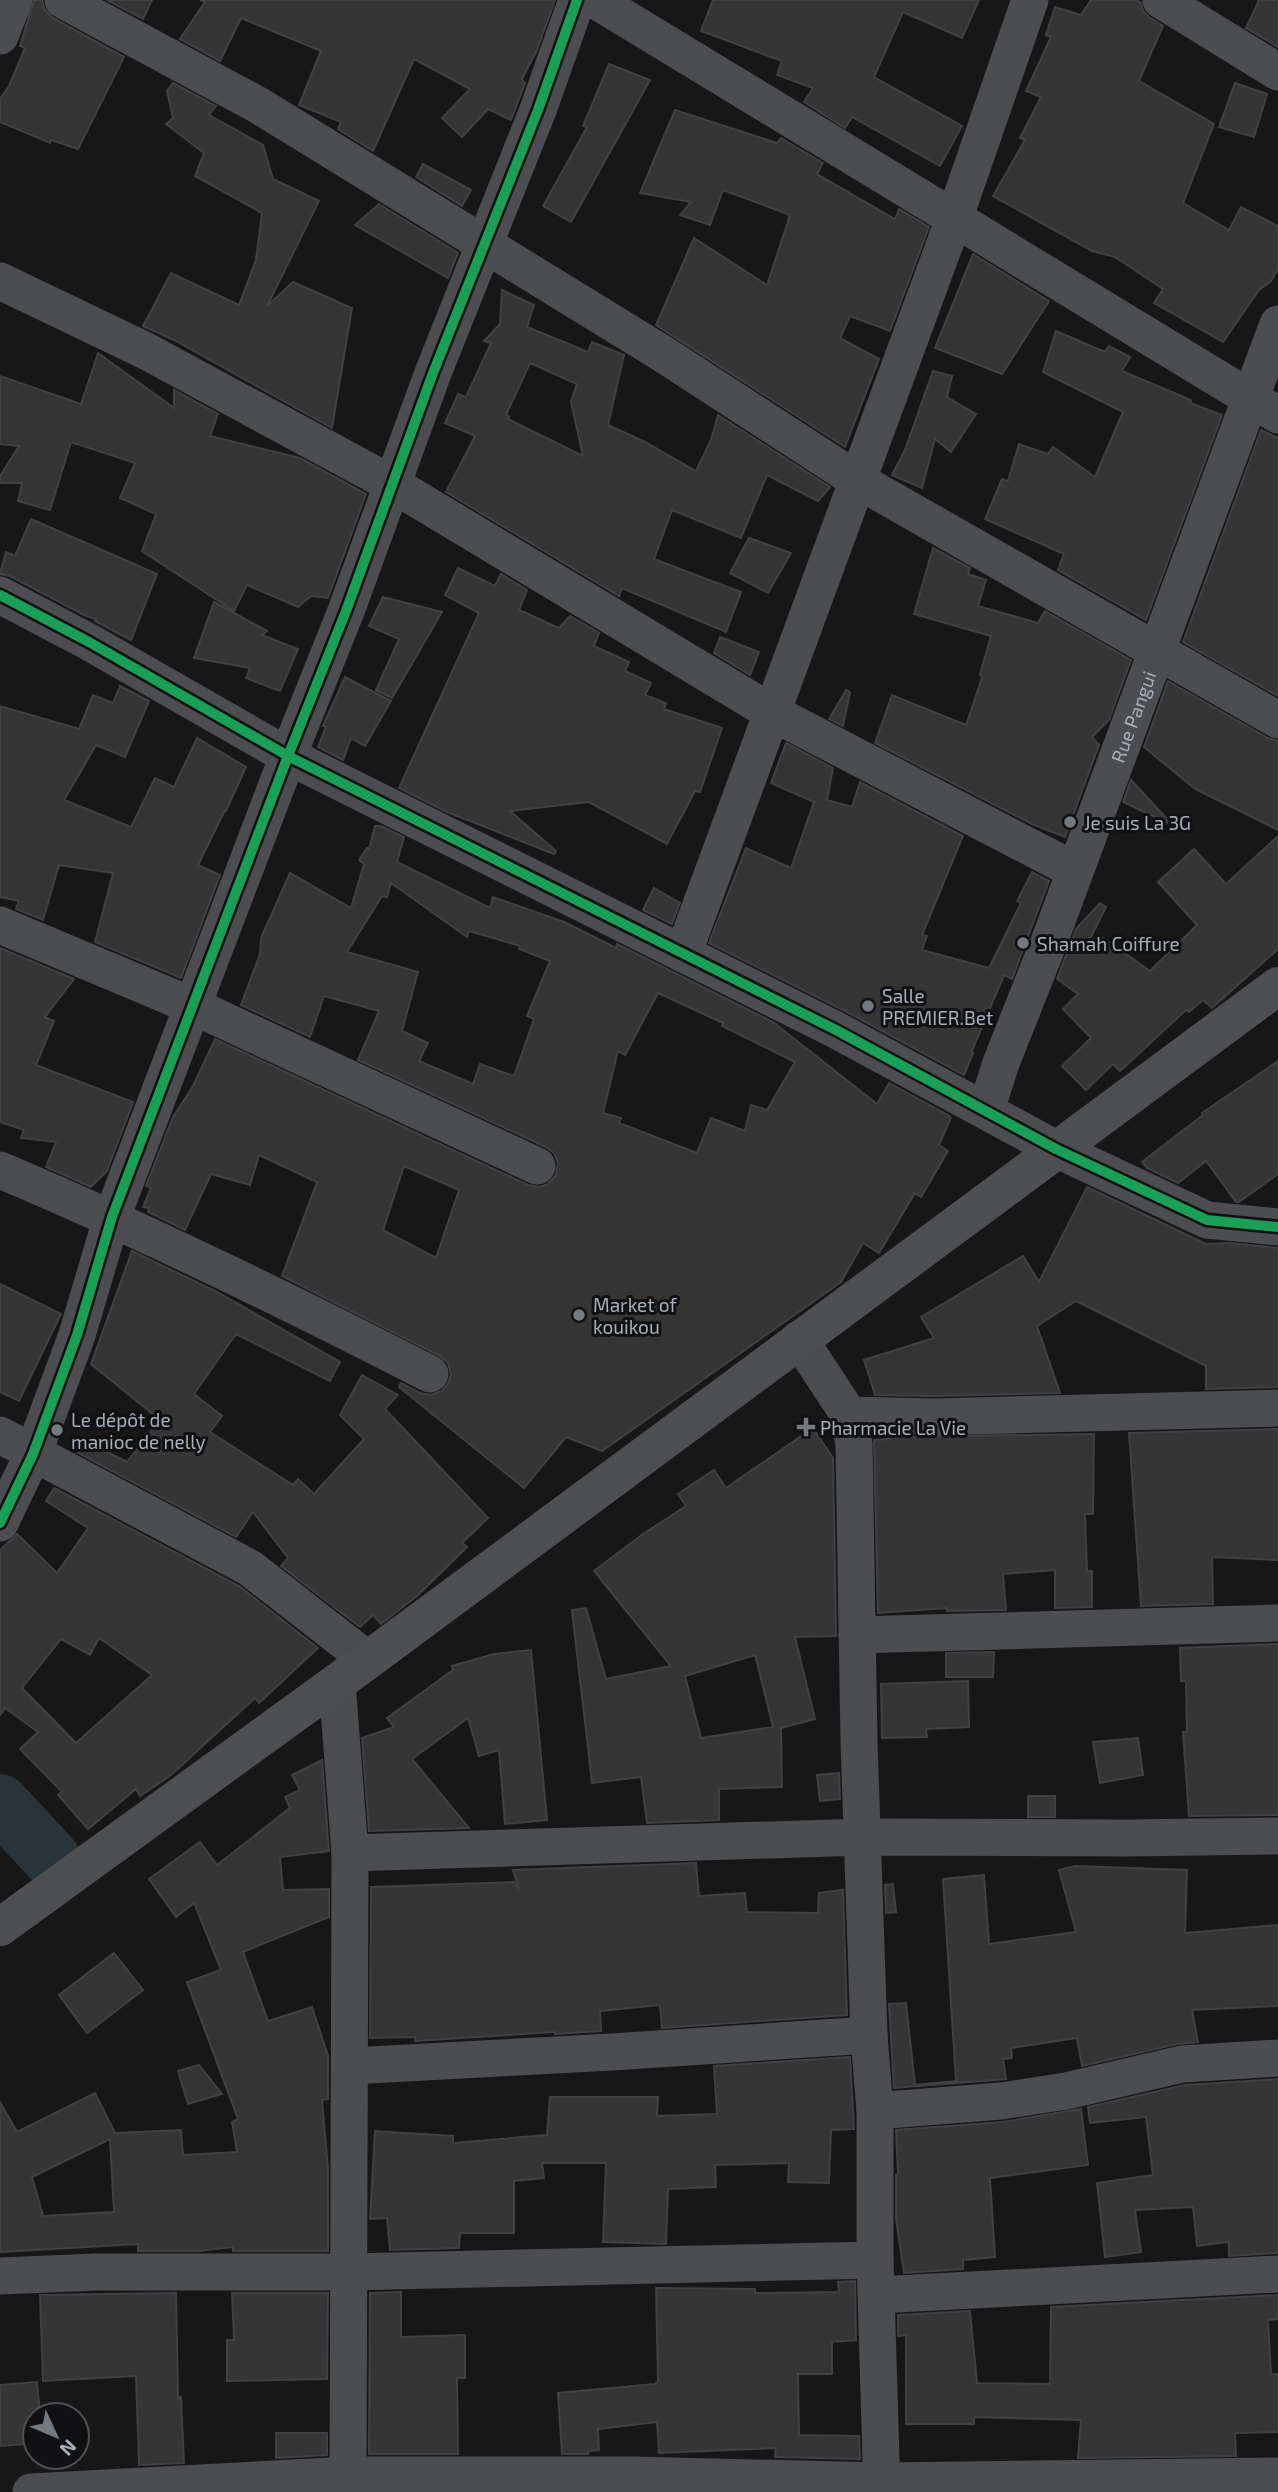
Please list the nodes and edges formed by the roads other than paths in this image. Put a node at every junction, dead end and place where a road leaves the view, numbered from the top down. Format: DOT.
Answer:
graph roads {
  1 [pos="14,0"];
  2 [pos="63,0"];
  3 [pos="577,0"];
  4 [pos="595,0"];
  5 [pos="1030,0"];
  6 [pos="1161,0"];
  7 [pos="0,36"];
  8 [pos="1278,72"];
  9 [pos="954,219"];
  10 [pos="484,244"];
  11 [pos="0,281"];
  12 [pos="1278,324"];
  13 [pos="1264,407"];
  14 [pos="857,480"];
  15 [pos="393,484"];
  16 [pos="0,595"];
  17 [pos="1156,649"];
  18 [pos="771,712"];
  19 [pos="1278,720"];
  20 [pos="288,756"];
  21 [pos="1074,870"];
  22 [pos="0,925"];
  23 [pos="682,954"];
  24 [pos="1278,986"];
  25 [pos="193,1006"];
  26 [pos="986,1110"];
  27 [pos="1056,1149"];
  28 [pos="537,1166"];
  29 [pos="0,1170"];
  30 [pos="112,1217"];
  31 [pos="1278,1227"];
  32 [pos="799,1339"];
  33 [pos="430,1374"];
  34 [pos="1278,1408"];
  35 [pos="849,1415"];
  36 [pos="0,1435"];
  37 [pos="33,1454"];
  38 [pos="0,1522"];
  39 [pos="1278,1623"];
  40 [pos="857,1635"];
  41 [pos="368,1660"];
  42 [pos="337,1682"];
  43 [pos="1278,1836"];
  44 [pos="863,1837"];
  45 [pos="350,1853"];
  46 [pos="0,1927"];
  47 [pos="869,2035"];
  48 [pos="1278,2059"];
  49 [pos="350,2066"];
  50 [pos="875,2111"];
  51 [pos="349,2272"];
  52 [pos="1278,2274"];
  53 [pos="0,2277"];
  54 [pos="876,2277"];
  55 [pos="1278,2476"];
  56 [pos="348,2484"];
  57 [pos="882,2486"];
  58 [pos="31,2492"];
  1 -- 7 [label="street"];
  2 -- 10 [label="street"];
  3 -- 10 [label="street"];
  4 -- 9 [label="street"];
  5 -- 9 [label="street"];
  6 -- 8 [label="street"];
  9 -- 13 [label="street"];
  9 -- 14 [label="street"];
  10 -- 14 [label="street"];
  10 -- 15 [label="street"];
  11 -- 15 [label="street"];
  12 -- 13 [label="street, Rue Pangui"];
  13 -- 17 [label="street, Rue Pangui"];
  14 -- 17 [label="street"];
  14 -- 18 [label="street"];
  15 -- 18 [label="street"];
  15 -- 20 [label="street"];
  16 -- 20 [label="street"];
  17 -- 19 [label="street"];
  17 -- 21 [label="street, Rue Pangui"];
  18 -- 21 [label="street"];
  18 -- 23 [label="street"];
  20 -- 23 [label="street"];
  20 -- 25 [label="street"];
  21 -- 26 [label="street, Rue Pangui"];
  22 -- 25 [label="street"];
  23 -- 26 [label="street"];
  24 -- 27 [label="highway"];
  25 -- 28 [label="street"];
  25 -- 30 [label="street"];
  26 -- 27 [label="street"];
  27 -- 31 [label="street"];
  27 -- 32 [label="highway"];
  29 -- 30 [label="street"];
  30 -- 33 [label="street"];
  30 -- 37 [label="street"];
  32 -- 35 [label="street"];
  32 -- 41 [label="highway"];
  34 -- 35 [label="street"];
  35 -- 40 [label="street"];
  36 -- 37 [label="street"];
  37 -- 38 [label="street"];
  37 -- 41 [label="street"];
  39 -- 40 [label="street"];
  40 -- 44 [label="street"];
  41 -- 42 [label="highway"];
  42 -- 45 [label="street"];
  42 -- 46 [label="highway"];
  43 -- 44 [label="street"];
  44 -- 45 [label="street"];
  44 -- 47 [label="street"];
  45 -- 49 [label="street"];
  47 -- 49 [label="street"];
  47 -- 50 [label="street"];
  48 -- 50 [label="street"];
  49 -- 51 [label="street"];
  50 -- 54 [label="street"];
  51 -- 53 [label="street"];
  51 -- 54 [label="street"];
  51 -- 56 [label="street"];
  52 -- 54 [label="street"];
  54 -- 57 [label="street"];
  55 -- 57 [label="street"];
  56 -- 57 [label="street"];
  56 -- 58 [label="street"];
}
